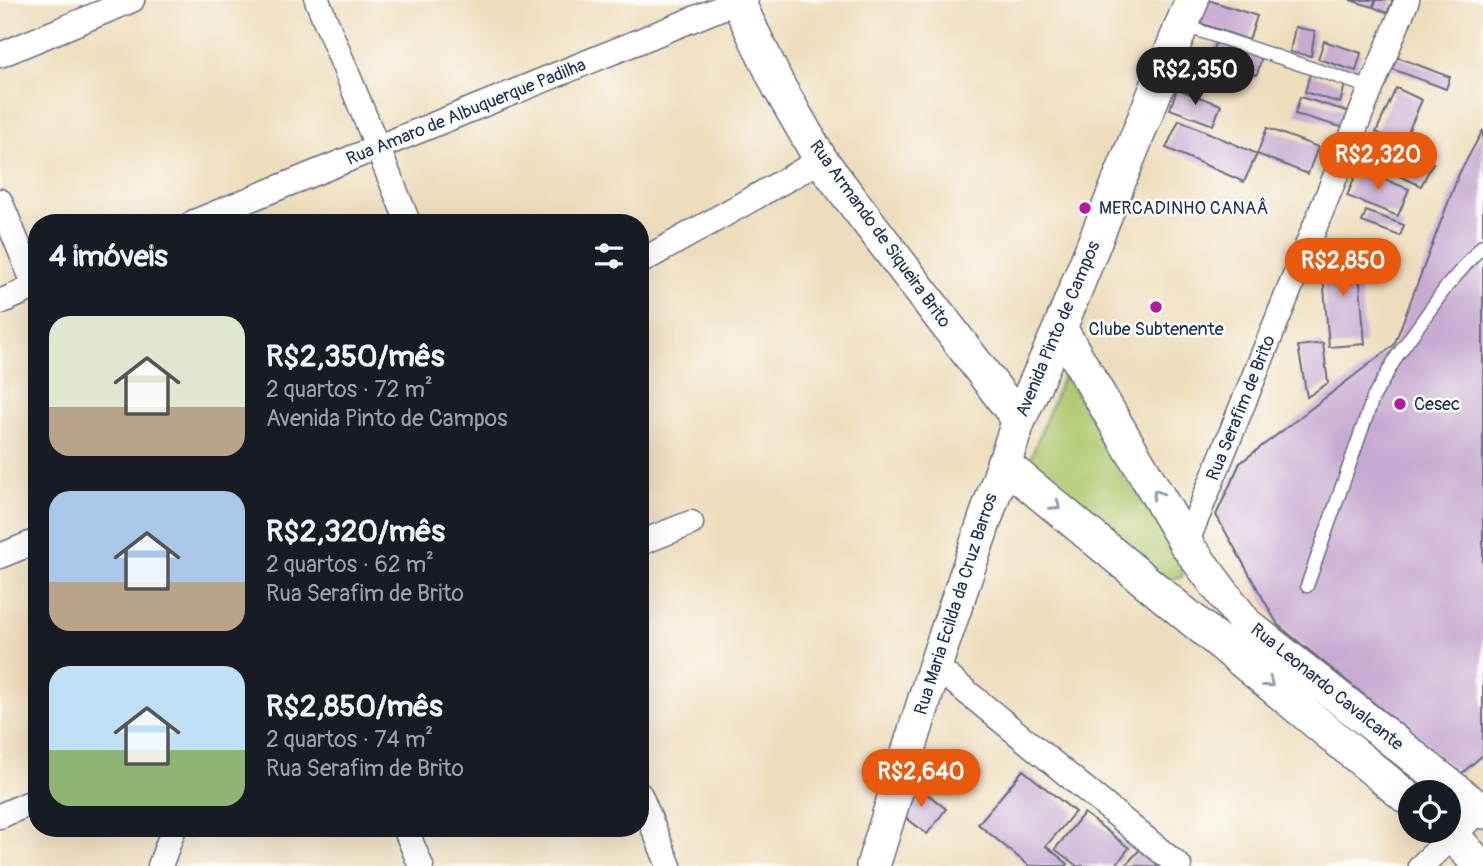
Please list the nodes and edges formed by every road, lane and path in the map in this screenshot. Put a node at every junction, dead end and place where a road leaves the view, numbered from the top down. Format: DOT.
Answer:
graph roads {
  1 [pos="132,0"];
  2 [pos="317,0"];
  3 [pos="737,0"];
  4 [pos="746,0"];
  5 [pos="1407,0"];
  6 [pos="1187,12"];
  7 [pos="0,55"];
  8 [pos="1371,88"];
  9 [pos="377,148"];
  10 [pos="821,160"];
  11 [pos="0,201"];
  12 [pos="214,214"];
  13 [pos="405,214"];
  14 [pos="1483,245"];
  15 [pos="649,257"];
  16 [pos="28,269"];
  17 [pos="28,291"];
  18 [pos="0,302"];
  19 [pos="1060,328"];
  20 [pos="1019,420"];
  21 [pos="1003,463"];
  22 [pos="691,523"];
  23 [pos="649,540"];
  24 [pos="28,545"];
  25 [pos="1192,551"];
  26 [pos="0,556"];
  27 [pos="1307,586"];
  28 [pos="1164,596"];
  29 [pos="1236,635"];
  30 [pos="934,666"];
  31 [pos="1330,690"];
  32 [pos="1309,716"];
  33 [pos="1413,756"];
  34 [pos="1405,780"];
  35 [pos="1398,790"];
  36 [pos="28,804"];
  37 [pos="1482,809"];
  38 [pos="0,816"];
  39 [pos="649,817"];
  40 [pos="1461,825"];
  41 [pos="173,837"];
  42 [pos="409,837"];
  43 [pos="1442,843"];
  44 [pos="1460,843"];
  45 [pos="169,864"];
  46 [pos="421,866"];
  47 [pos="669,866"];
  48 [pos="873,866"];
  49 [pos="1179,866"];
  50 [pos="1421,866"];
  51 [pos="1480,866"];
  1 -- 7 [label="street"];
  2 -- 9 [label="street"];
  3 -- 4 [label="street, Rua Amaro de Albuquerque Padilha"];
  3 -- 9 [label="street, Rua Amaro de Albuquerque Padilha"];
  3 -- 10 [label="street, Rua Armando de Siqueira Brito"];
  5 -- 8 [label="street, Rua Serafim de Brito"];
  6 -- 8 [label="lane"];
  6 -- 19 [label="street, Avenida Pinto de Campos"];
  8 -- 25 [label="street, Rua Serafim de Brito"];
  9 -- 12 [label="street, Rua Amaro de Albuquerque Padilha"];
  9 -- 13 [label="street"];
  10 -- 15 [label="street"];
  10 -- 20 [label="street, Rua Armando de Siqueira Brito"];
  11 -- 16 [label="street"];
  14 -- 27 [label="lane"];
  17 -- 18 [label="street"];
  19 -- 20 [label="street, Avenida Pinto de Campos"];
  25 -- 19 [label="street, Rua Leonardo Cavalcante, one-way"];
  20 -- 21 [label="street, Avenida Pinto de Campos"];
  21 -- 28 [label="street, Rua Leonardo Cavalcante, one-way"];
  21 -- 30 [label="street, Rua Maria Ecilda da Cruz Barros"];
  22 -- 23 [label="street"];
  24 -- 26 [label="street"];
  25 -- 28 [label="street"];
  25 -- 29 [label="street, Rua Leonardo Cavalcante"];
  28 -- 29 [label="street, Rua Leonardo Cavalcante"];
  29 -- 31 [label="street, Rua Leonardo Cavalcante"];
  29 -- 32 [label="street, Rua Leonardo Cavalcante, one-way"];
  30 -- 48 [label="street, Rua Maria Ecilda da Cruz Barros"];
  30 -- 49 [label="street"];
  31 -- 32 [label="street"];
  31 -- 33 [label="street, Rua Leonardo Cavalcante"];
  32 -- 35 [label="street, Rua Leonardo Cavalcante"];
  33 -- 34 [label="street"];
  33 -- 37 [label="street, Rua Leonardo Cavalcante"];
  36 -- 38 [label="street"];
  37 -- 40 [label="street"];
  39 -- 47 [label="street"];
  41 -- 45 [label="street"];
  42 -- 46 [label="street"];
  43 -- 50 [label="street"];
  44 -- 51 [label="street"];
}
